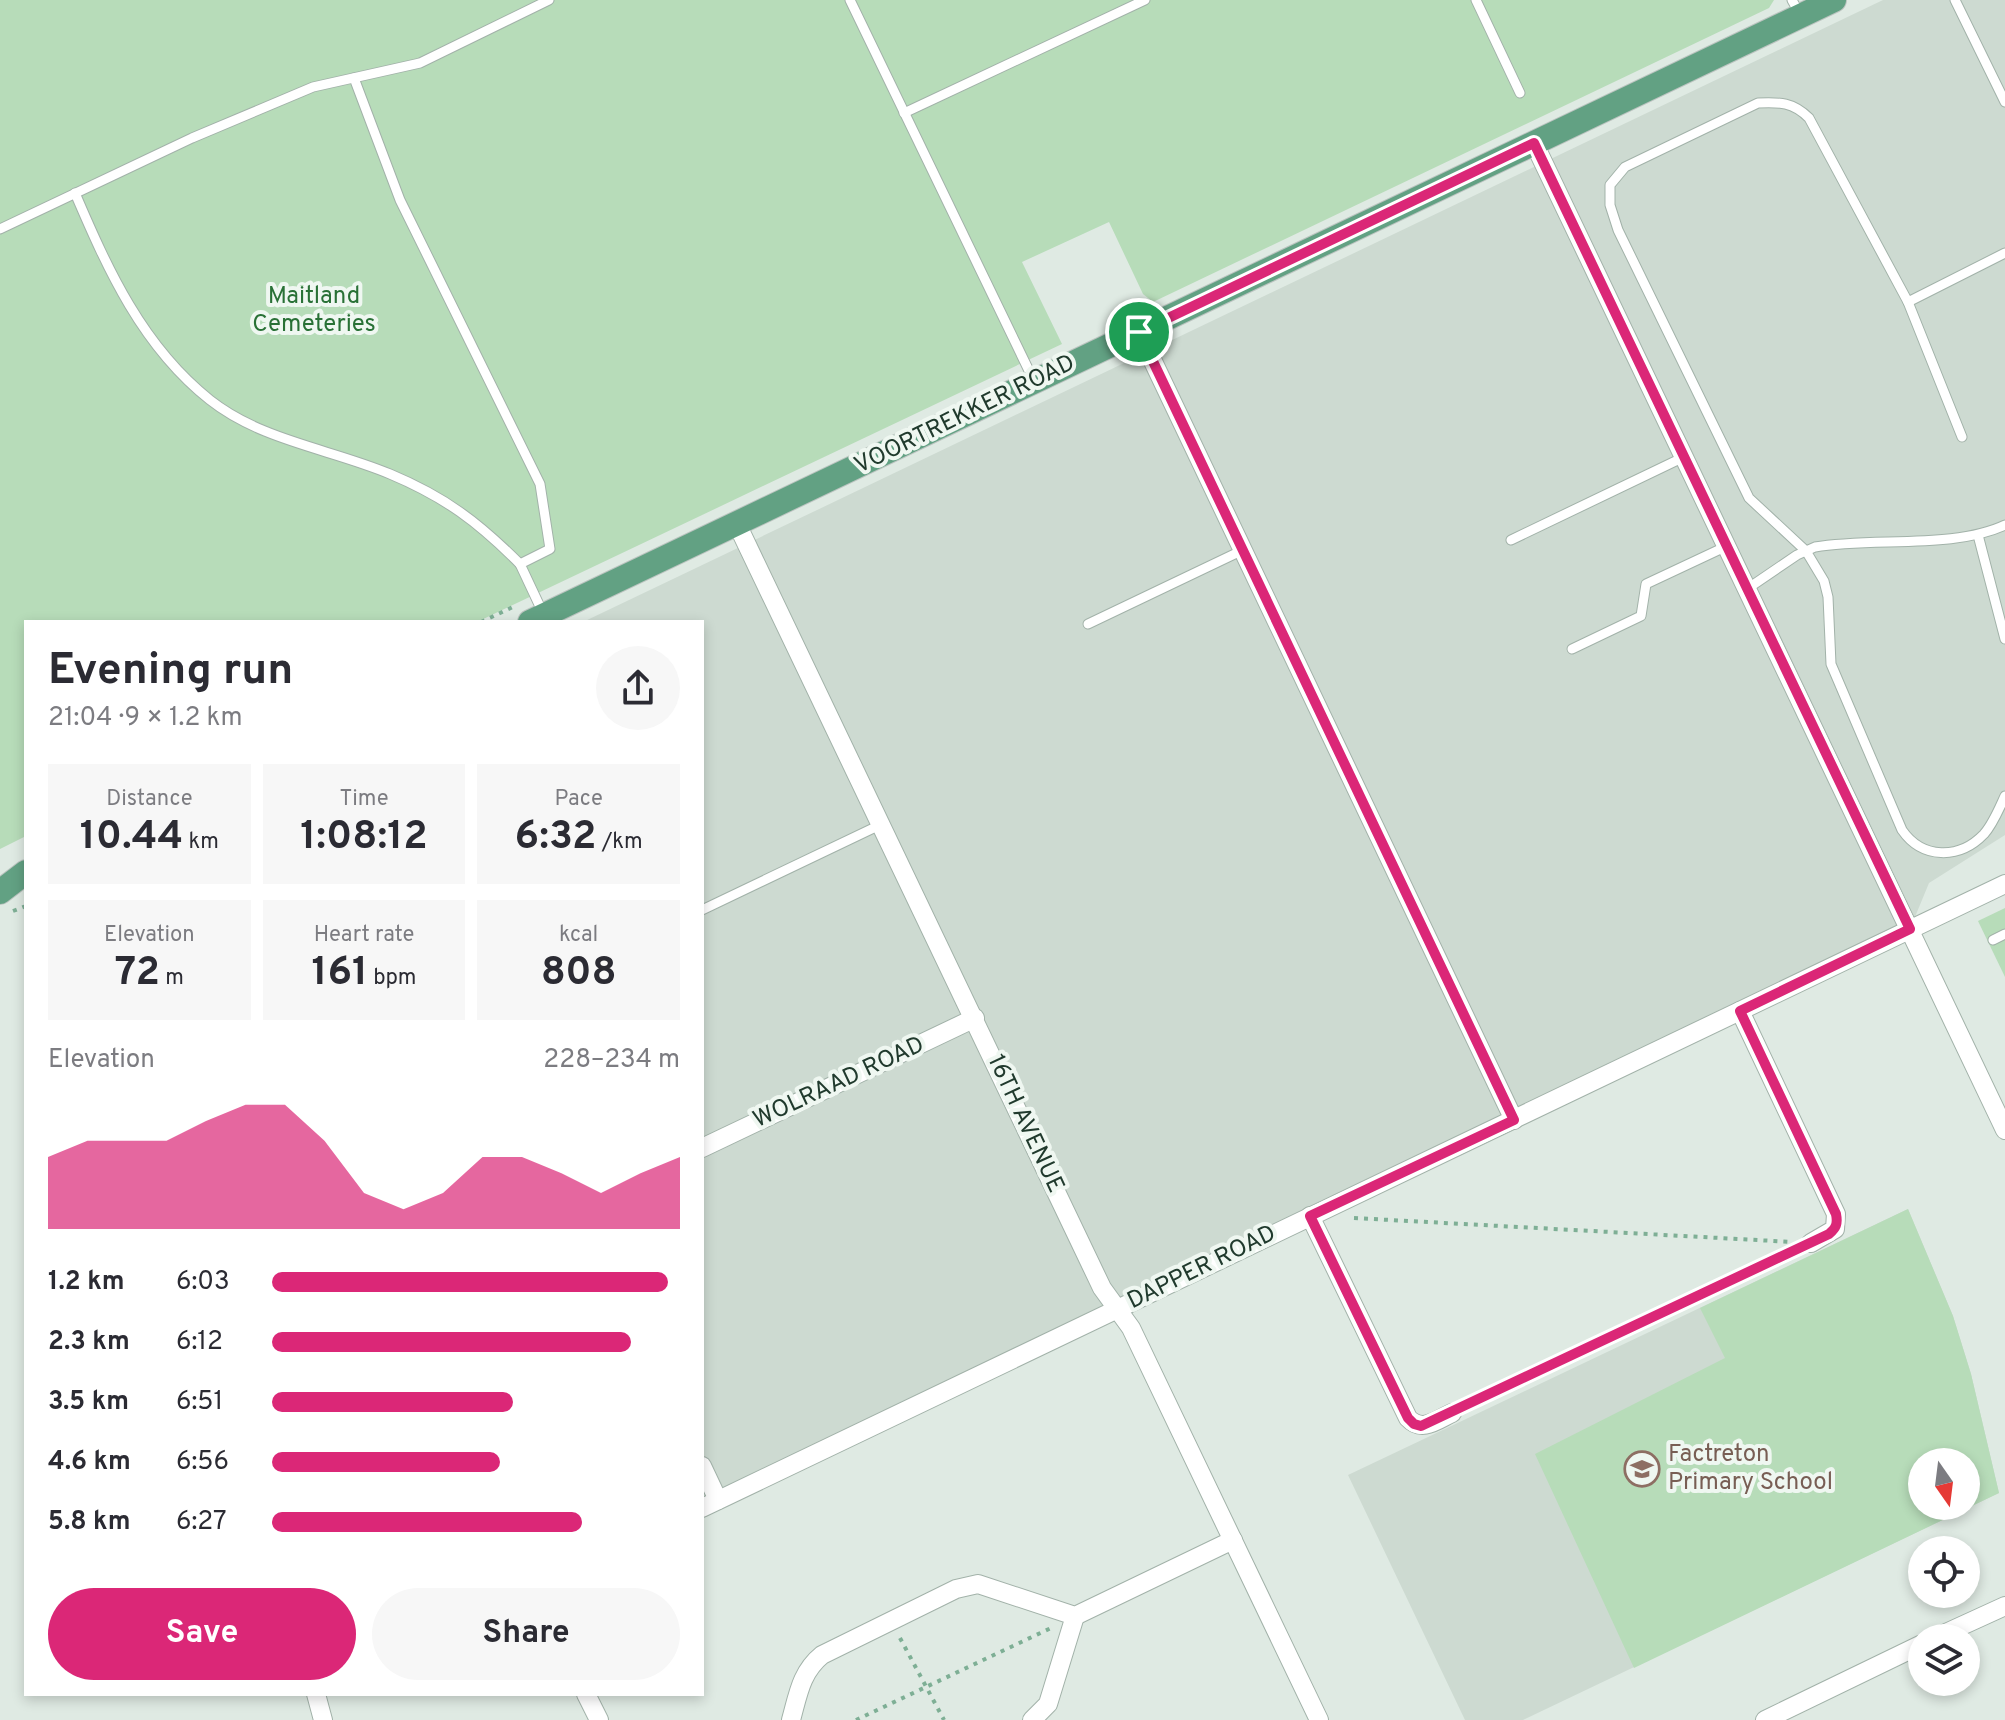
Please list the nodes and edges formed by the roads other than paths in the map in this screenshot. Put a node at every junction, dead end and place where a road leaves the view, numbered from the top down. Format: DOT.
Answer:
graph roads {
  1 [pos="549,0"];
  2 [pos="850,0"];
  3 [pos="1145,0"];
  4 [pos="1476,0"];
  5 [pos="1834,0"];
  6 [pos="1955,0"];
  7 [pos="1797,8"];
  8 [pos="354,78"];
  9 [pos="1520,93"];
  10 [pos="2005,102"];
  11 [pos="904,113"];
  12 [pos="1534,143"];
  13 [pos="75,193"];
  14 [pos="0,229"];
  15 [pos="2005,253"];
  16 [pos="1908,302"];
  17 [pos="1139,332"];
  18 [pos="1034,382"];
  19 [pos="1962,437"];
  20 [pos="1684,457"];
  21 [pos="737,524"];
  22 [pos="2005,525"];
  23 [pos="1978,535"];
  24 [pos="1511,540"];
  25 [pos="1727,546"];
  26 [pos="1243,550"];
  27 [pos="1806,551"];
  28 [pos="520,564"];
  29 [pos="1747,589"];
  30 [pos="531,613"];
  31 [pos="1088,624"];
  32 [pos="2005,639"];
  33 [pos="1572,649"];
  34 [pos="2005,796"];
  35 [pos="882,824"];
  36 [pos="24,871"];
  37 [pos="24,872"];
  38 [pos="0,877"];
  39 [pos="2005,884"];
  40 [pos="0,892"];
  41 [pos="704,909"];
  42 [pos="1910,929"];
  43 [pos="2005,934"];
  44 [pos="1993,940"];
  45 [pos="1740,1011"];
  46 [pos="975,1018"];
  47 [pos="1514,1120"];
  48 [pos="2005,1130"];
  49 [pos="704,1147"];
  50 [pos="1310,1216"];
  51 [pos="1811,1243"];
  52 [pos="1117,1309"];
  53 [pos="1452,1413"];
  54 [pos="704,1476"];
  55 [pos="710,1504"];
  56 [pos="1233,1540"];
  57 [pos="2005,1606"];
  58 [pos="1075,1616"];
  59 [pos="1966,1624"];
  60 [pos="1908,1651"];
  61 [pos="317,1696"];
  62 [pos="587,1696"];
  63 [pos="323,1720"];
  64 [pos="599,1720"];
  65 [pos="791,1720"];
  66 [pos="1032,1720"];
  67 [pos="1319,1720"];
  68 [pos="1765,1720"];
  1 -- 8 [label="lane"];
  2 -- 11 [label="lane"];
  3 -- 11 [label="lane"];
  4 -- 9 [label="lane"];
  5 -- 7 [label="main road, VOORTREKKER ROAD"];
  6 -- 10 [label="lane"];
  7 -- 12 [label="main road, VOORTREKKER ROAD"];
  8 -- 13 [label="lane"];
  8 -- 28 [label="lane"];
  11 -- 18 [label="lane"];
  12 -- 17 [label="main road, VOORTREKKER ROAD"];
  12 -- 20 [label="street"];
  13 -- 14 [label="lane"];
  13 -- 28 [label="lane"];
  15 -- 16 [label="lane"];
  16 -- 19 [label="lane"];
  16 -- 27 [label="lane"];
  17 -- 18 [label="main road, VOORTREKKER ROAD"];
  17 -- 26 [label="street"];
  18 -- 21 [label="main road, VOORTREKKER ROAD"];
  20 -- 24 [label="lane"];
  20 -- 25 [label="street"];
  21 -- 30 [label="main road, VOORTREKKER ROAD"];
  21 -- 35 [label="street, 16TH AVENUE"];
  22 -- 23 [label="lane"];
  23 -- 27 [label="lane"];
  23 -- 32 [label="lane"];
  25 -- 29 [label="street"];
  25 -- 33 [label="lane"];
  26 -- 31 [label="lane"];
  26 -- 47 [label="street"];
  27 -- 29 [label="lane"];
  27 -- 34 [label="lane"];
  28 -- 30 [label="lane"];
  29 -- 42 [label="street"];
  35 -- 41 [label="lane"];
  35 -- 46 [label="street, 16TH AVENUE"];
  36 -- 38 [label="main road"];
  37 -- 40 [label="main road"];
  39 -- 42 [label="street, DAPPER ROAD"];
  42 -- 45 [label="street, DAPPER ROAD"];
  42 -- 48 [label="street"];
  43 -- 44 [label="lane"];
  45 -- 47 [label="street, DAPPER ROAD"];
  45 -- 51 [label="street"];
  46 -- 49 [label="street, WOLRAAD ROAD"];
  46 -- 52 [label="street, 16TH AVENUE"];
  47 -- 50 [label="street, DAPPER ROAD"];
  50 -- 52 [label="street, DAPPER ROAD"];
  50 -- 53 [label="street"];
  52 -- 55 [label="street, DAPPER ROAD"];
  52 -- 56 [label="street, 16TH AVENUE"];
  54 -- 55 [label="street"];
  56 -- 58 [label="street"];
  56 -- 67 [label="street, 16TH AVENUE"];
  57 -- 59 [label="street"];
  58 -- 65 [label="street"];
  58 -- 66 [label="street"];
  60 -- 68 [label="street"];
  61 -- 63 [label="street"];
  62 -- 64 [label="street"];
}
